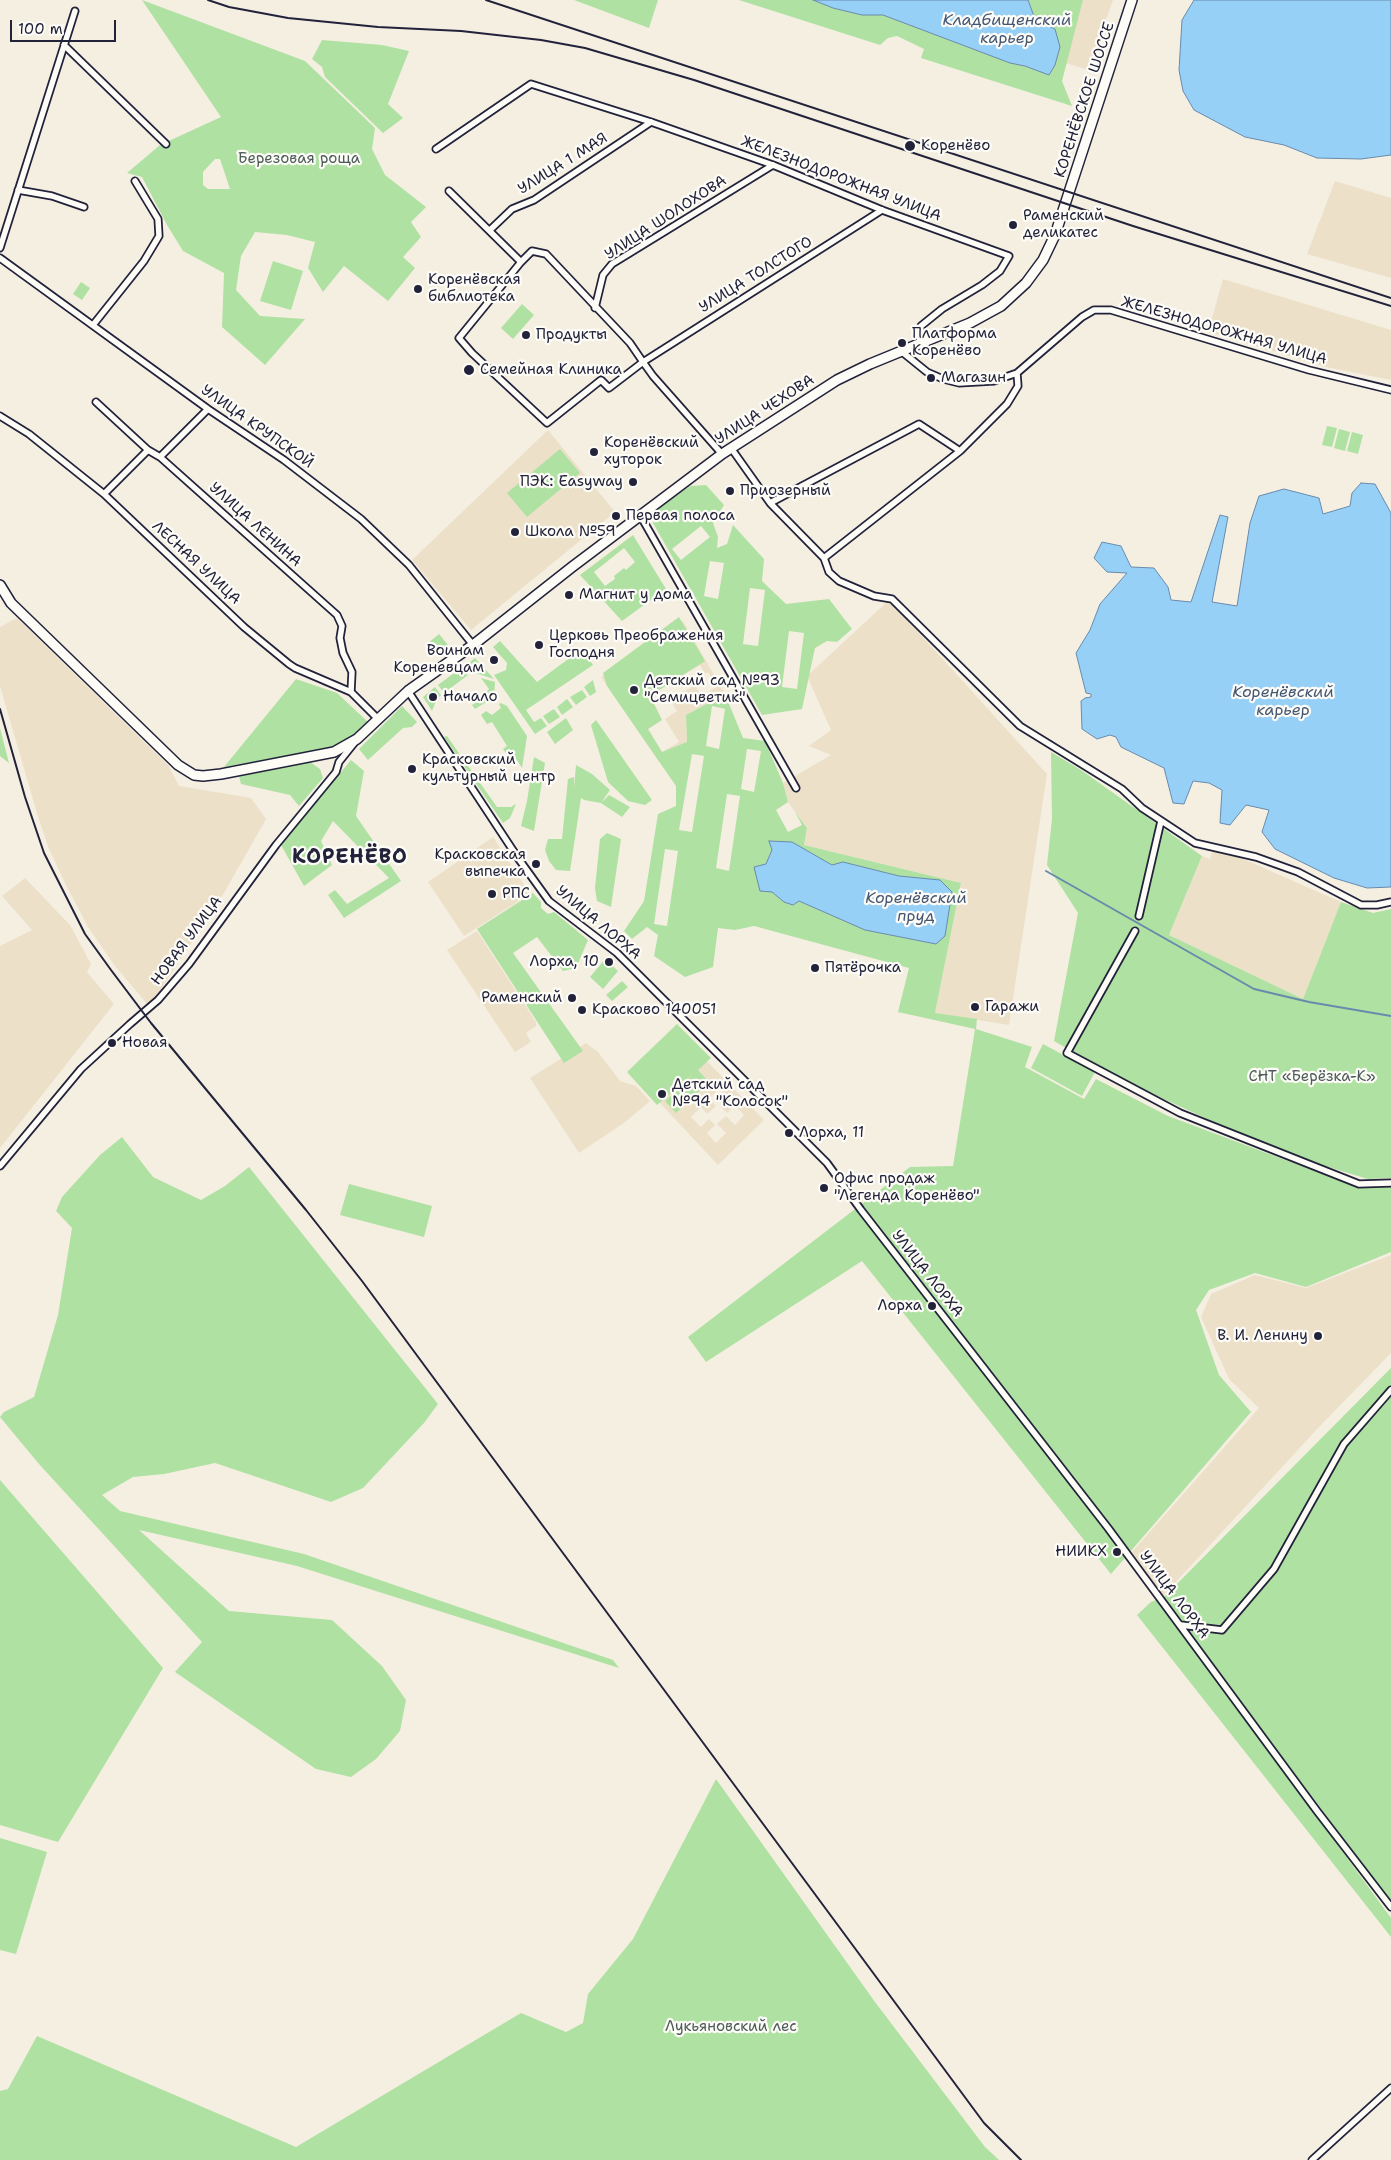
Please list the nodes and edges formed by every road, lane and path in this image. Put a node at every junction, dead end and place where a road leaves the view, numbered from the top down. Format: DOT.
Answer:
graph roads {
  1 [pos="1132,0"];
  2 [pos="75,11"];
  3 [pos="64,45"];
  4 [pos="651,122"];
  5 [pos="166,144"];
  6 [pos="436,149"];
  7 [pos="772,165"];
  8 [pos="136,180"];
  9 [pos="18,190"];
  10 [pos="449,191"];
  11 [pos="84,207"];
  12 [pos="1064,209"];
  13 [pos="882,210"];
  14 [pos="490,230"];
  15 [pos="0,248"];
  16 [pos="0,258"];
  17 [pos="521,262"];
  18 [pos="595,308"];
  19 [pos="93,325"];
  20 [pos="919,344"];
  21 [pos="901,351"];
  22 [pos="643,362"];
  23 [pos="1017,373"];
  24 [pos="1391,390"];
  25 [pos="96,402"];
  26 [pos="208,409"];
  27 [pos="0,416"];
  28 [pos="731,448"];
  29 [pos="148,450"];
  30 [pos="960,451"];
  31 [pos="722,454"];
  32 [pos="160,457"];
  33 [pos="104,494"];
  34 [pos="770,503"];
  35 [pos="640,515"];
  36 [pos="824,558"];
  37 [pos="0,585"];
  38 [pos="473,645"];
  39 [pos="408,691"];
  40 [pos="351,692"];
  41 [pos="378,719"];
  42 [pos="357,739"];
  43 [pos="334,752"];
  44 [pos="340,762"];
  45 [pos="796,788"];
  46 [pos="1160,821"];
  47 [pos="1391,902"];
  48 [pos="1138,916"];
  49 [pos="1135,931"];
  50 [pos="0,1166"];
  51 [pos="1391,1182"];
  52 [pos="1391,1390"];
  53 [pos="1182,1626"];
  54 [pos="1391,1907"];
  55 [pos="1391,2088"];
  56 [pos="1312,2160"];
  1 -- 12 [label="main road, КОРЕНЁВСКОЕ ШОССЕ"];
  2 -- 3 [label="street"];
  3 -- 5 [label="street"];
  3 -- 9 [label="street"];
  4 -- 6 [label="street, ЖЕЛЕЗНОДОРОЖНАЯ УЛИЦА"];
  4 -- 7 [label="street, ЖЕЛЕЗНОДОРОЖНАЯ УЛИЦА"];
  4 -- 14 [label="street, УЛИЦА 1 МАЯ"];
  7 -- 13 [label="street, ЖЕЛЕЗНОДОРОЖНАЯ УЛИЦА"];
  7 -- 18 [label="street, УЛИЦА ШОЛОХОВА"];
  8 -- 19 [label="street"];
  9 -- 11 [label="street"];
  9 -- 15 [label="street"];
  10 -- 14 [label="street"];
  12 -- 20 [label="main road, УЛИЦА ЧЕХОВА"];
  13 -- 20 [label="street, ЖЕЛЕЗНОДОРОЖНАЯ УЛИЦА"];
  13 -- 22 [label="street, УЛИЦА ТОЛСТОГО"];
  14 -- 17 [label="street"];
  16 -- 19 [label="street, УЛИЦА КРУПСКОЙ"];
  17 -- 18 [label="street"];
  17 -- 22 [label="street, УЛИЦА ТОЛСТОГО"];
  18 -- 22 [label="street"];
  19 -- 26 [label="street, УЛИЦА КРУПСКОЙ"];
  20 -- 21 [label="main road, УЛИЦА ЧЕХОВА"];
  21 -- 23 [label="street, ЖЕЛЕЗНОДОРОЖНАЯ УЛИЦА"];
  21 -- 28 [label="main road, УЛИЦА ЧЕХОВА"];
  22 -- 31 [label="street"];
  23 -- 24 [label="street, ЖЕЛЕЗНОДОРОЖНАЯ УЛИЦА"];
  23 -- 30 [label="street"];
  25 -- 29 [label="street, УЛИЦА ЛЕНИНА"];
  26 -- 32 [label="street"];
  26 -- 38 [label="street, УЛИЦА КРУПСКОЙ"];
  27 -- 33 [label="street, ЛЕСНАЯ УЛИЦА"];
  28 -- 31 [label="main road, УЛИЦА ЧЕХОВА"];
  28 -- 34 [label="street"];
  29 -- 32 [label="street, УЛИЦА ЛЕНИНА"];
  29 -- 33 [label="street"];
  30 -- 34 [label="street"];
  30 -- 36 [label="street"];
  31 -- 35 [label="main road, УЛИЦА ЧЕХОВА"];
  32 -- 40 [label="street, УЛИЦА ЛЕНИНА"];
  33 -- 40 [label="street, ЛЕСНАЯ УЛИЦА"];
  34 -- 36 [label="street"];
  35 -- 38 [label="main road, УЛИЦА ЧЕХОВА"];
  35 -- 45 [label="street"];
  36 -- 46 [label="street"];
  37 -- 43 [label="main road, НОВАЯ УЛИЦА"];
  38 -- 39 [label="main road, УЛИЦА ЧЕХОВА"];
  39 -- 41 [label="main road, УЛИЦА ЧЕХОВА"];
  39 -- 53 [label="street, УЛИЦА ЛОРХА"];
  40 -- 41 [label="street, ЛЕСНАЯ УЛИЦА"];
  41 -- 42 [label="main road, НОВАЯ УЛИЦА"];
  42 -- 43 [label="main road, НОВАЯ УЛИЦА"];
  42 -- 44 [label="street, НОВАЯ УЛИЦА"];
  43 -- 44 [label="street"];
  44 -- 50 [label="street, НОВАЯ УЛИЦА"];
  46 -- 47 [label="street"];
  46 -- 48 [label="street"];
  49 -- 51 [label="street"];
  52 -- 53 [label="street"];
  53 -- 54 [label="street, УЛИЦА ЛОРХА"];
  55 -- 56 [label="street"];
}
